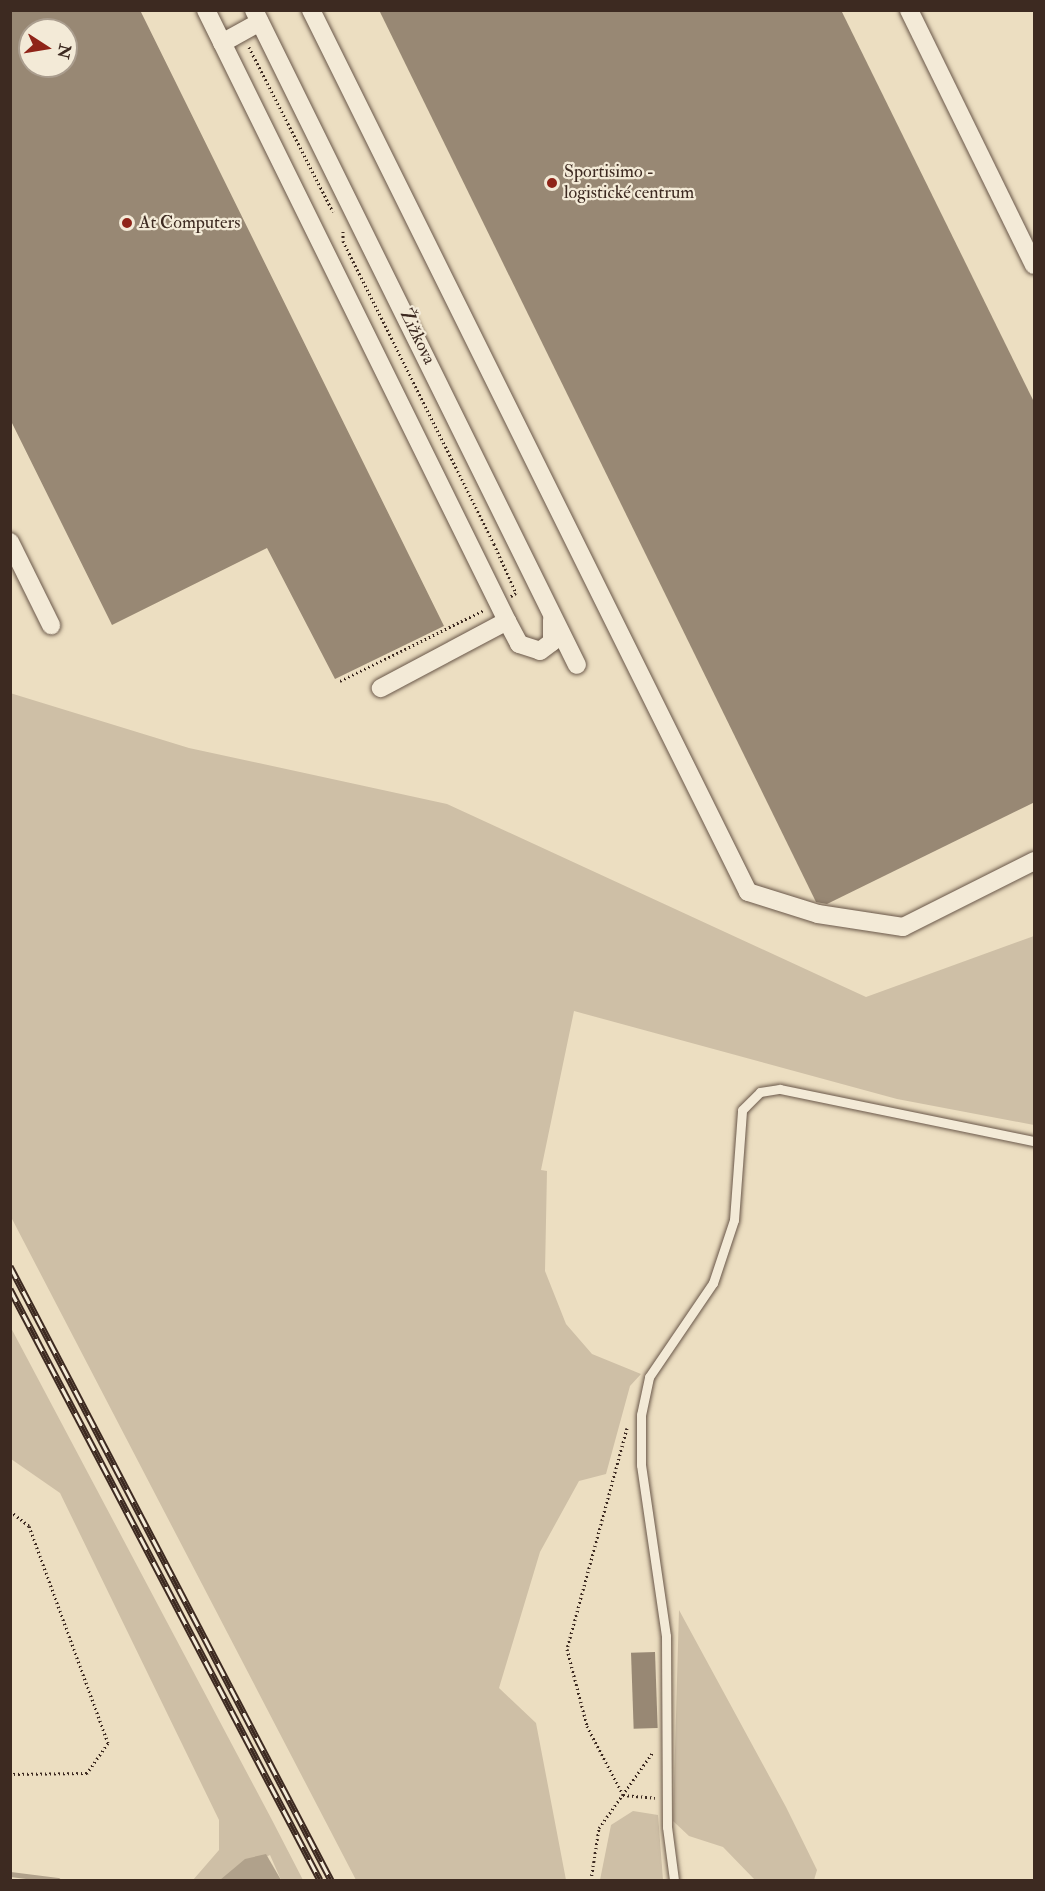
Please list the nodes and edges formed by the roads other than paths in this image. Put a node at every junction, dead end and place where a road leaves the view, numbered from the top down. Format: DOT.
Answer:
graph roads {
  1 [pos="206,10"];
  2 [pos="311,10"];
  3 [pos="909,10"];
  4 [pos="257,16"];
  5 [pos="222,43"];
  6 [pos="1035,265"];
  7 [pos="10,542"];
  8 [pos="546,597"];
  9 [pos="507,621"];
  10 [pos="51,625"];
  11 [pos="577,665"];
  12 [pos="381,688"];
  13 [pos="1035,861"];
  14 [pos="1035,1142"];
  15 [pos="674,1881"];
  1 -- 5 [label="street"];
  2 -- 13 [label="street"];
  3 -- 6 [label="street"];
  4 -- 5 [label="street"];
  4 -- 8 [label="street, Žižkova"];
  5 -- 9 [label="street"];
  7 -- 10 [label="street"];
  8 -- 9 [label="street"];
  8 -- 11 [label="street, Žižkova"];
  9 -- 12 [label="street"];
  14 -- 15 [label="lane"];
}
